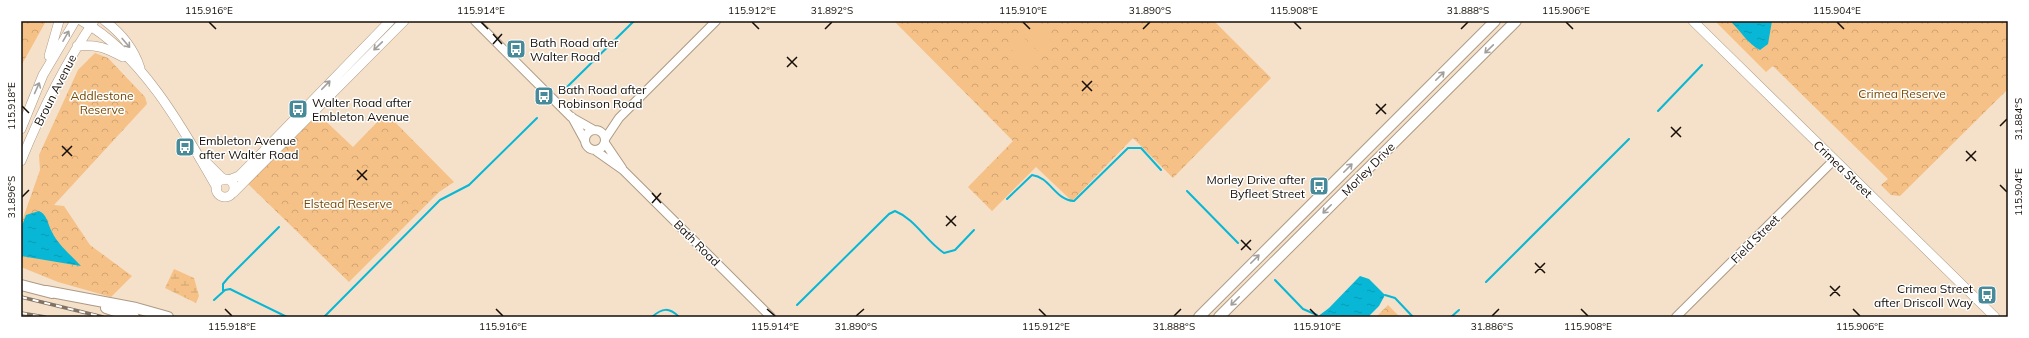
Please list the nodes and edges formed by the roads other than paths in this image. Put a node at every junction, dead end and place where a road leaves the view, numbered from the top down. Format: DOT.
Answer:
graph roads {
  1 [pos="59,21"];
  2 [pos="75,21"];
  3 [pos="82,21"];
  4 [pos="105,21"];
  5 [pos="116,21"];
  6 [pos="390,21"];
  7 [pos="404,21"];
  8 [pos="475,21"];
  9 [pos="716,21"];
  10 [pos="1495,21"];
  11 [pos="1516,21"];
  12 [pos="1693,21"];
  13 [pos="92,23"];
  14 [pos="117,32"];
  15 [pos="77,46"];
  16 [pos="129,59"];
  17 [pos="140,69"];
  18 [pos="43,75"];
  19 [pos="571,117"];
  20 [pos="614,123"];
  21 [pos="21,128"];
  22 [pos="595,130"];
  23 [pos="584,139"];
  24 [pos="605,141"];
  25 [pos="596,151"];
  26 [pos="200,155"];
  27 [pos="1834,160"];
  28 [pos="21,161"];
  29 [pos="623,170"];
  30 [pos="226,180"];
  31 [pos="217,188"];
  32 [pos="233,193"];
  33 [pos="21,284"];
  34 [pos="46,291"];
  35 [pos="134,317"];
  36 [pos="168,317"];
  37 [pos="771,317"];
  38 [pos="1199,317"];
  39 [pos="1219,317"];
  40 [pos="1676,317"];
  41 [pos="1995,317"];
  1 -- 18 [label="main road"];
  18 -- 2 [label="main road, Broun Avenue, one-way"];
  3 -- 13 [label="main road"];
  4 -- 14 [label="main road"];
  5 -- 14 [label="main road"];
  30 -- 6 [label="main road, one-way"];
  7 -- 32 [label="main road, one-way"];
  8 -- 19 [label="main road"];
  9 -- 20 [label="main road"];
  38 -- 10 [label="highway, Morley Drive, one-way"];
  11 -- 39 [label="highway, Morley Drive, one-way"];
  12 -- 27 [label="main road, Crimea Street"];
  13 -- 15 [label="main road, Broun Avenue"];
  13 -- 16 [label="main road"];
  14 -- 17 [label="main road, one-way"];
  15 -- 16 [label="main road"];
  15 -- 28 [label="main road, Broun Avenue"];
  16 -- 17 [label="main road"];
  17 -- 26 [label="main road"];
  21 -- 18 [label="main road, Broun Avenue, one-way"];
  19 -- 22 [label="main road"];
  19 -- 23 [label="main road"];
  20 -- 22 [label="main road"];
  20 -- 24 [label="main road"];
  22 -- 23 [label="main road"];
  22 -- 24 [label="main road"];
  23 -- 25 [label="main road"];
  24 -- 25 [label="main road"];
  24 -- 29 [label="main road, Bath Road"];
  25 -- 29 [label="main road, Bath Road"];
  26 -- 30 [label="main road"];
  26 -- 31 [label="main road"];
  27 -- 40 [label="main road, Field Street"];
  27 -- 41 [label="main road, Crimea Street"];
  29 -- 37 [label="main road, Bath Road"];
  30 -- 31 [label="main road"];
  30 -- 32 [label="main road"];
  31 -- 32 [label="main road"];
  33 -- 34 [label="highway"];
  34 -- 35 [label="highway"];
  34 -- 36 [label="highway"];
}
